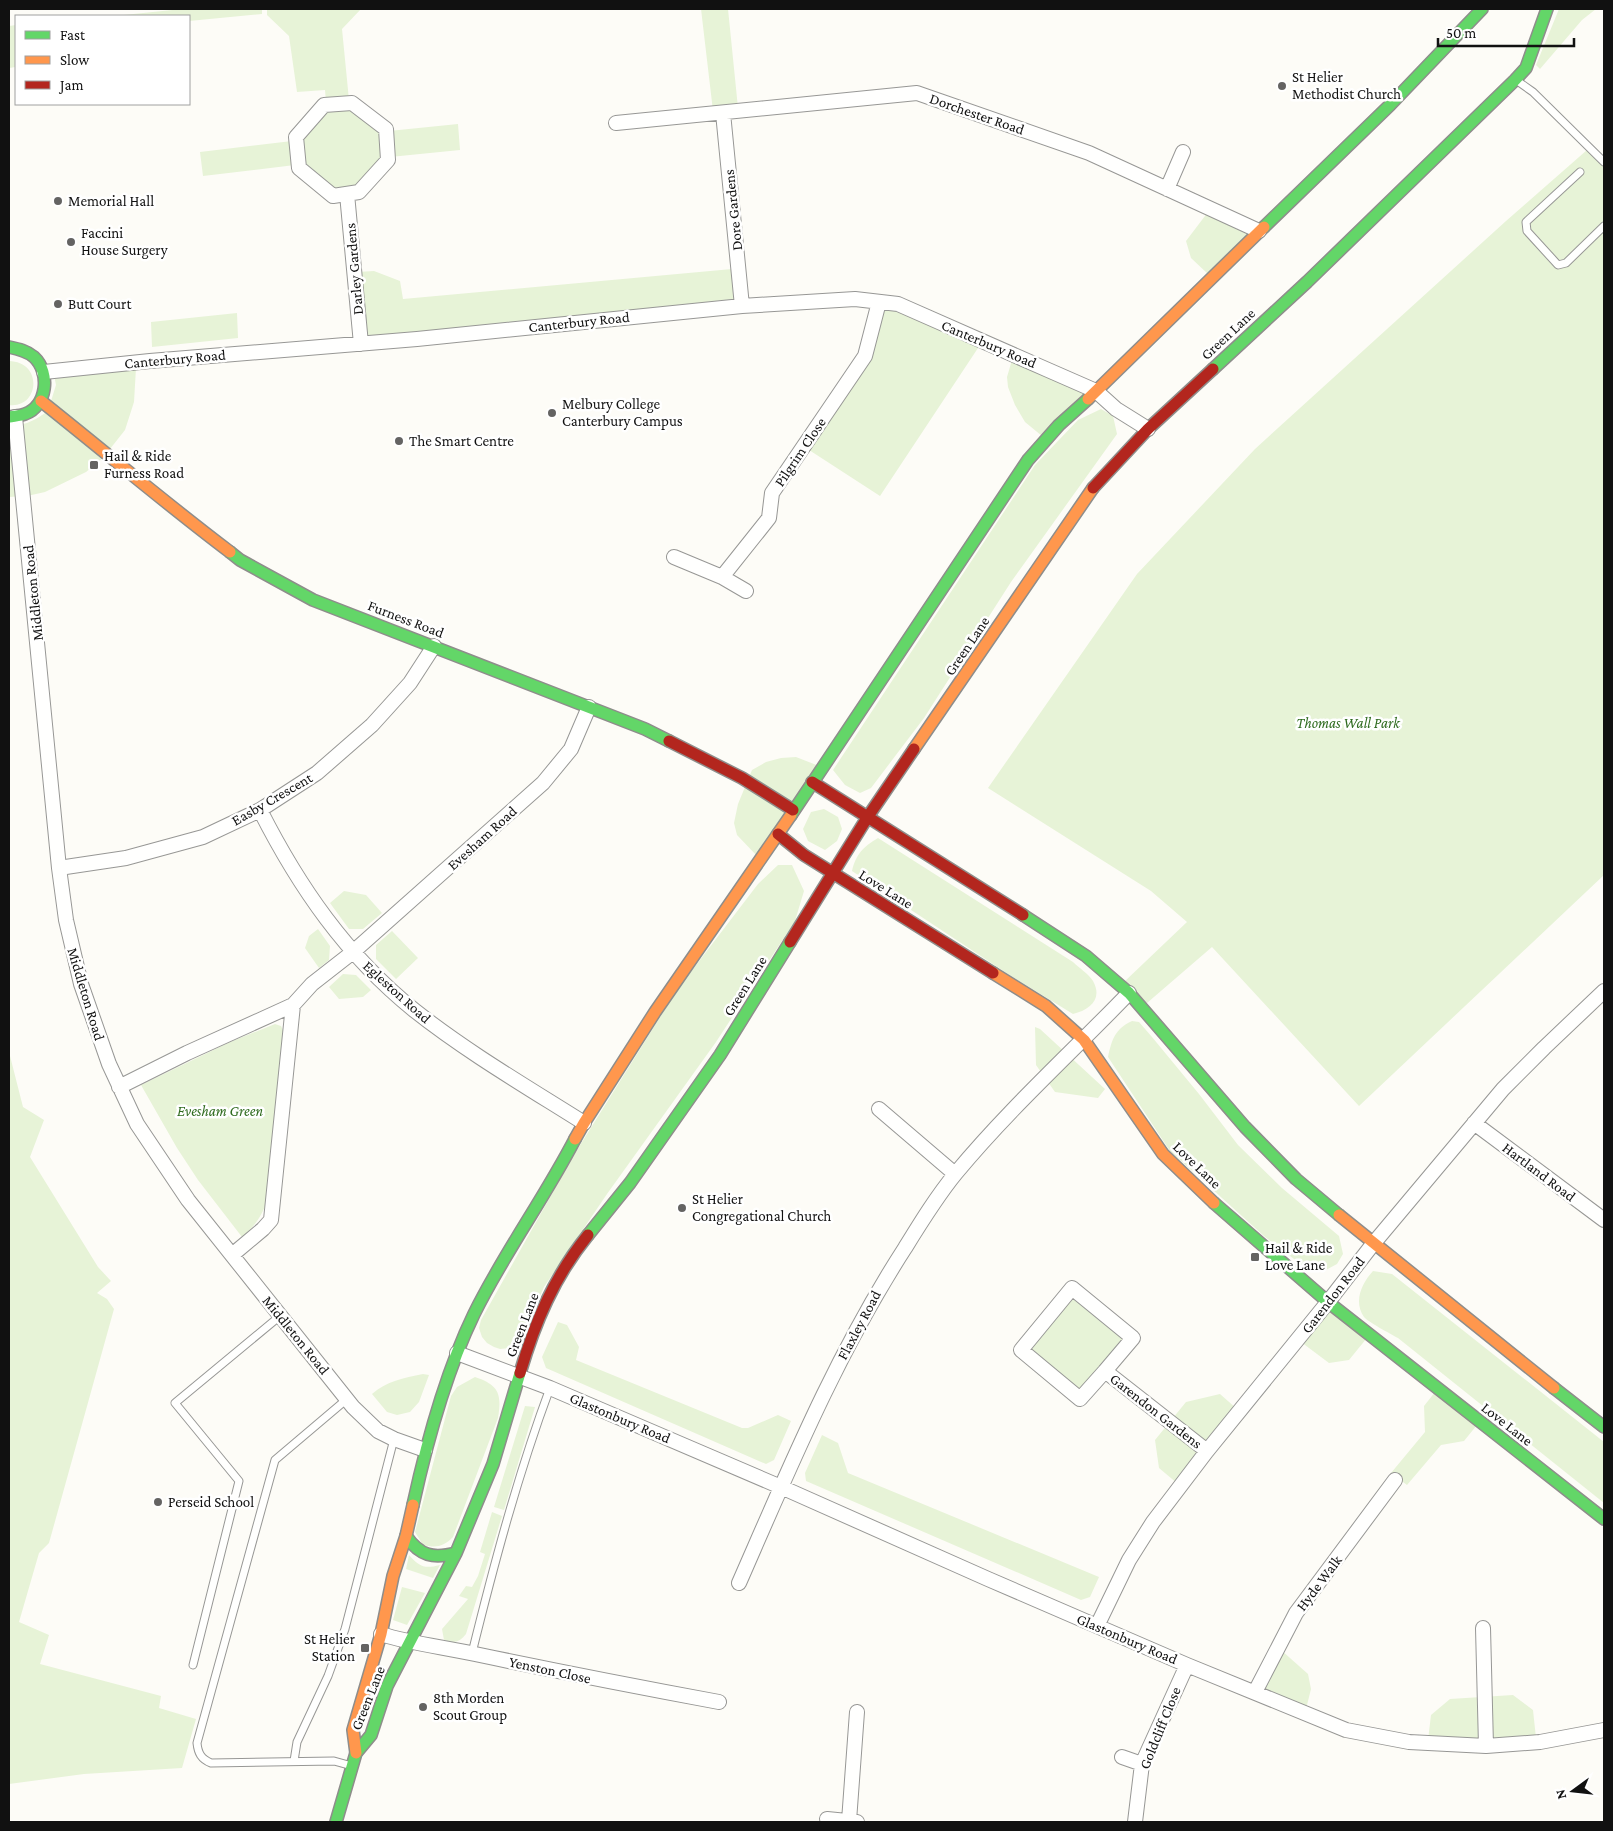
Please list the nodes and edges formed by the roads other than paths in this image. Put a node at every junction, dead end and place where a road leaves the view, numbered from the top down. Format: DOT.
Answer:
graph roads {
  1 [pos="1482,9"];
  2 [pos="1547,9"];
  3 [pos="1516,80"];
  4 [pos="723,113"];
  5 [pos="616,123"];
  6 [pos="1183,152"];
  7 [pos="1604,164"];
  8 [pos="1580,172"];
  9 [pos="1167,189"];
  10 [pos="347,194"];
  11 [pos="1604,226"];
  12 [pos="1259,231"];
  13 [pos="879,302"];
  14 [pos="742,306"];
  15 [pos="361,344"];
  16 [pos="9,347"];
  17 [pos="44,372"];
  18 [pos="1096,391"];
  19 [pos="42,401"];
  20 [pos="12,417"];
  21 [pos="1148,429"];
  22 [pos="674,557"];
  23 [pos="722,578"];
  24 [pos="746,591"];
  25 [pos="434,646"];
  26 [pos="588,707"];
  27 [pos="812,782"];
  28 [pos="260,810"];
  29 [pos="793,810"];
  30 [pos="867,818"];
  31 [pos="778,834"];
  32 [pos="59,868"];
  33 [pos="833,873"];
  34 [pos="353,952"];
  35 [pos="1604,992"];
  36 [pos="1129,993"];
  37 [pos="293,1005"];
  38 [pos="1084,1040"];
  39 [pos="119,1087"];
  40 [pos="879,1109"];
  41 [pos="584,1123"];
  42 [pos="1474,1124"];
  43 [pos="955,1174"];
  44 [pos="1604,1220"];
  45 [pos="1373,1244"];
  46 [pos="232,1255"];
  47 [pos="1328,1302"];
  48 [pos="280,1316"];
  49 [pos="457,1353"];
  50 [pos="1105,1371"];
  51 [pos="519,1377"];
  52 [pos="550,1388"];
  53 [pos="347,1400"];
  54 [pos="1604,1427"];
  55 [pos="394,1439"];
  56 [pos="425,1450"];
  57 [pos="1207,1451"];
  58 [pos="1396,1480"];
  59 [pos="781,1487"];
  60 [pos="1604,1519"];
  61 [pos="406,1536"];
  62 [pos="456,1553"];
  63 [pos="738,1583"];
  64 [pos="1097,1626"];
  65 [pos="1483,1628"];
  66 [pos="382,1634"];
  67 [pos="408,1642"];
  68 [pos="472,1653"];
  69 [pos="193,1665"];
  70 [pos="1187,1665"];
  71 [pos="1255,1692"];
  72 [pos="719,1702"];
  73 [pos="857,1712"];
  74 [pos="1604,1730"];
  75 [pos="1486,1746"];
  76 [pos="356,1753"];
  77 [pos="1122,1758"];
  78 [pos="294,1761"];
  79 [pos="1142,1764"];
  80 [pos="352,1766"];
  81 [pos="827,1819"];
  82 [pos="336,1822"];
  83 [pos="854,1822"];
  84 [pos="1135,1822"];
  1 -- 12 [label="main road, Green Lane"];
  2 -- 3 [label="main road, Green Lane"];
  3 -- 7 [label="lane"];
  3 -- 21 [label="main road, Green Lane"];
  4 -- 5 [label="street, Dorchester Road"];
  4 -- 9 [label="street, Dorchester Road"];
  4 -- 14 [label="street, Dore Gardens"];
  6 -- 9 [label="street"];
  8 -- 11 [label="lane"];
  9 -- 12 [label="street, Dorchester Road"];
  10 -- 10 [label="street"];
  10 -- 15 [label="street, Darley Gardens"];
  12 -- 18 [label="main road, Green Lane"];
  13 -- 14 [label="street, Canterbury Road"];
  13 -- 18 [label="street, Canterbury Road"];
  13 -- 23 [label="street, Pilgrim Close"];
  14 -- 15 [label="street, Canterbury Road"];
  15 -- 17 [label="street, Canterbury Road"];
  16 -- 17 [label="main road"];
  17 -- 19 [label="main road"];
  18 -- 21 [label="street, Canterbury Road"];
  18 -- 27 [label="main road, Green Lane"];
  19 -- 20 [label="main road"];
  19 -- 25 [label="main road, Furness Road"];
  20 -- 32 [label="street, Middleton Road"];
  21 -- 30 [label="main road, Green Lane"];
  22 -- 23 [label="street"];
  23 -- 24 [label="street"];
  25 -- 26 [label="main road, Furness Road"];
  25 -- 28 [label="street, Easby Crescent"];
  26 -- 29 [label="main road, Furness Road"];
  26 -- 34 [label="street, Evesham Road"];
  27 -- 29 [label="main road, Green Lane"];
  27 -- 30 [label="main road"];
  28 -- 32 [label="street, Easby Crescent"];
  28 -- 34 [label="street, Egleston Road"];
  29 -- 31 [label="main road, Green Lane"];
  30 -- 33 [label="main road, Green Lane"];
  30 -- 36 [label="main road"];
  31 -- 33 [label="main road, Love Lane"];
  31 -- 41 [label="main road, Green Lane"];
  32 -- 39 [label="street, Middleton Road"];
  33 -- 38 [label="main road, Love Lane"];
  33 -- 51 [label="main road, Green Lane"];
  34 -- 37 [label="street"];
  34 -- 41 [label="street, Egleston Road"];
  35 -- 42 [label="street, Garendon Road"];
  36 -- 38 [label="street, Flaxley Road"];
  36 -- 45 [label="main road"];
  37 -- 39 [label="street"];
  37 -- 46 [label="street"];
  38 -- 43 [label="street, Flaxley Road"];
  38 -- 47 [label="main road, Love Lane"];
  39 -- 46 [label="street, Middleton Road"];
  40 -- 43 [label="street"];
  41 -- 49 [label="main road, Green Lane"];
  42 -- 44 [label="street, Hartland Road"];
  42 -- 45 [label="street, Garendon Road"];
  43 -- 59 [label="street, Flaxley Road"];
  45 -- 47 [label="street, Garendon Road"];
  45 -- 54 [label="main road"];
  46 -- 48 [label="street, Middleton Road"];
  47 -- 57 [label="street, Garendon Road"];
  47 -- 60 [label="main road, Love Lane"];
  48 -- 53 [label="street, Middleton Road"];
  48 -- 69 [label="lane"];
  49 -- 51 [label="street, Glastonbury Road"];
  49 -- 56 [label="main road, Green Lane"];
  50 -- 50 [label="street, Garendon Gardens"];
  50 -- 57 [label="street, Garendon Gardens"];
  51 -- 52 [label="street, Glastonbury Road"];
  51 -- 62 [label="main road, Green Lane"];
  52 -- 59 [label="street, Glastonbury Road"];
  52 -- 68 [label="lane"];
  53 -- 55 [label="street, Middleton Road"];
  53 -- 78 [label="lane"];
  55 -- 56 [label="street, Middleton Road"];
  55 -- 78 [label="lane"];
  56 -- 61 [label="main road, Green Lane"];
  57 -- 64 [label="street, Garendon Road"];
  58 -- 71 [label="street, Hyde Walk"];
  59 -- 63 [label="street"];
  59 -- 64 [label="street, Glastonbury Road"];
  61 -- 62 [label="main road"];
  61 -- 66 [label="main road, Green Lane"];
  62 -- 67 [label="main road, Green Lane"];
  64 -- 70 [label="street, Glastonbury Road"];
  65 -- 75 [label="street"];
  66 -- 67 [label="street, Yenston Close"];
  66 -- 76 [label="main road, Green Lane"];
  67 -- 68 [label="street, Yenston Close"];
  67 -- 76 [label="main road, Green Lane"];
  68 -- 72 [label="street, Yenston Close"];
  70 -- 71 [label="street, Glastonbury Road"];
  70 -- 79 [label="street, Goldcliff Close"];
  71 -- 75 [label="street, Glastonbury Road"];
  73 -- 83 [label="street"];
  74 -- 75 [label="street, Glastonbury Road"];
  76 -- 80 [label="main road"];
  77 -- 79 [label="street"];
  78 -- 80 [label="lane"];
  79 -- 84 [label="street, Goldcliff Close"];
  80 -- 82 [label="main road"];
  81 -- 83 [label="street"];
}
